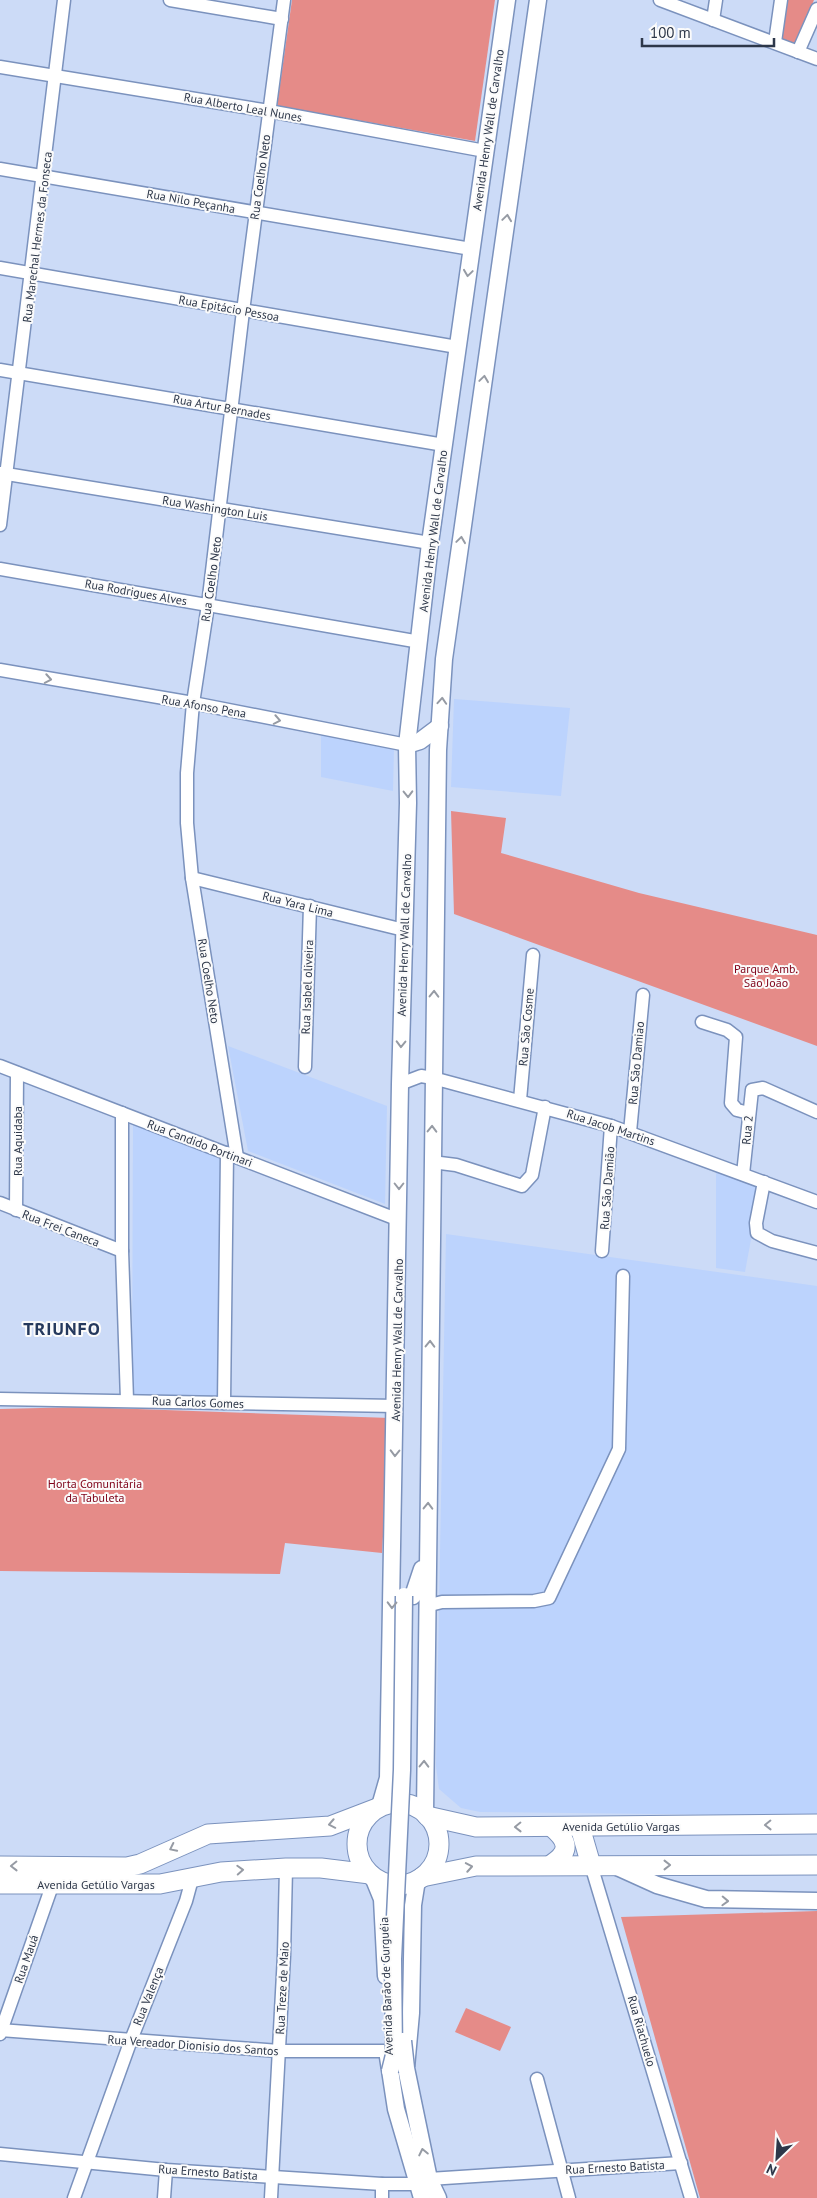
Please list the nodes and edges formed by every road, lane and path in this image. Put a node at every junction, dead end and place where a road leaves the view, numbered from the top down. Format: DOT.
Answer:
graph roads {
  1 [pos="64,0"];
  2 [pos="170,0"];
  3 [pos="284,0"];
  4 [pos="507,0"];
  5 [pos="538,0"];
  6 [pos="660,0"];
  7 [pos="716,0"];
  8 [pos="780,0"];
  9 [pos="817,9"];
  10 [pos="282,19"];
  11 [pos="713,20"];
  12 [pos="775,42"];
  13 [pos="798,52"];
  14 [pos="817,59"];
  15 [pos="0,67"];
  16 [pos="56,76"];
  17 [pos="269,110"];
  18 [pos="485,152"];
  19 [pos="0,169"];
  20 [pos="44,176"];
  21 [pos="256,212"];
  22 [pos="472,249"];
  23 [pos="0,268"];
  24 [pos="32,274"];
  25 [pos="243,311"];
  26 [pos="458,347"];
  27 [pos="0,370"];
  28 [pos="20,373"];
  29 [pos="231,409"];
  30 [pos="444,445"];
  31 [pos="3,473"];
  32 [pos="220,508"];
  33 [pos="0,525"];
  34 [pos="430,542"];
  35 [pos="0,569"];
  36 [pos="208,605"];
  37 [pos="420,642"];
  38 [pos="0,670"];
  39 [pos="193,703"];
  40 [pos="440,726"];
  41 [pos="407,745"];
  42 [pos="192,878"];
  43 [pos="310,906"];
  44 [pos="404,930"];
  45 [pos="533,955"];
  46 [pos="643,995"];
  47 [pos="702,1022"];
  48 [pos="0,1066"];
  49 [pos="305,1067"];
  50 [pos="17,1073"];
  51 [pos="433,1078"];
  52 [pos="400,1084"];
  53 [pos="520,1100"];
  54 [pos="545,1107"];
  55 [pos="817,1112"];
  56 [pos="122,1113"];
  57 [pos="749,1113"];
  58 [pos="611,1126"];
  59 [pos="630,1132"];
  60 [pos="232,1155"];
  61 [pos="432,1162"];
  62 [pos="743,1174"];
  63 [pos="764,1182"];
  64 [pos="817,1202"];
  65 [pos="0,1203"];
  66 [pos="16,1210"];
  67 [pos="399,1220"];
  68 [pos="122,1251"];
  69 [pos="602,1251"];
  70 [pos="817,1253"];
  71 [pos="623,1276"];
  72 [pos="0,1399"];
  73 [pos="126,1400"];
  74 [pos="224,1403"];
  75 [pos="396,1406"];
  76 [pos="427,1555"];
  77 [pos="393,1556"];
  78 [pos="408,1596"];
  79 [pos="426,1606"];
  80 [pos="378,1807"];
  81 [pos="426,1814"];
  82 [pos="817,1824"];
  83 [pos="552,1827"];
  84 [pos="580,1827"];
  85 [pos="552,1864"];
  86 [pos="591,1865"];
  87 [pos="612,1865"];
  88 [pos="817,1865"];
  89 [pos="0,1866"];
  90 [pos="286,1868"];
  91 [pos="369,1872"];
  92 [pos="424,1874"];
  93 [pos="192,1879"];
  94 [pos="53,1883"];
  95 [pos="0,1884"];
  96 [pos="817,1901"];
  97 [pos="0,2032"];
  98 [pos="131,2040"];
  99 [pos="279,2051"];
  100 [pos="386,2051"];
  101 [pos="398,2069"];
  102 [pos="537,2079"];
  103 [pos="0,2154"];
  104 [pos="86,2161"];
  105 [pos="681,2163"];
  106 [pos="166,2170"];
  107 [pos="560,2170"];
  108 [pos="272,2176"];
  109 [pos="382,2184"];
  110 [pos="422,2187"];
  111 [pos="74,2198"];
  112 [pos="164,2198"];
  113 [pos="271,2198"];
  114 [pos="382,2198"];
  115 [pos="438,2198"];
  116 [pos="569,2198"];
  117 [pos="691,2198"];
  1 -- 16 [label="street, Rua Marechal Hermes da Fonseca"];
  2 -- 10 [label="street"];
  3 -- 10 [label="street, Rua Coelho Neto"];
  4 -- 18 [label="main road, Avenida Henry Wall de Carvalho"];
  40 -- 5 [label="main road, one-way"];
  6 -- 11 [label="street"];
  7 -- 11 [label="street"];
  8 -- 12 [label="street"];
  9 -- 13 [label="street"];
  10 -- 17 [label="street, Rua Coelho Neto"];
  11 -- 12 [label="street"];
  12 -- 13 [label="street"];
  13 -- 14 [label="street"];
  15 -- 16 [label="street, Rua Alberto Leal Nunes"];
  16 -- 17 [label="street, Rua Alberto Leal Nunes"];
  16 -- 20 [label="street, Rua Marechal Hermes da Fonseca"];
  17 -- 18 [label="street, Rua Alberto Leal Nunes"];
  17 -- 21 [label="street, Rua Coelho Neto"];
  18 -- 22 [label="main road, Avenida Henry Wall de Carvalho"];
  19 -- 20 [label="street, Rua Nilo Peçanha"];
  20 -- 21 [label="street, Rua Nilo Peçanha"];
  20 -- 24 [label="street, Rua Marechal Hermes da Fonseca"];
  21 -- 22 [label="street, Rua Nilo Peçanha"];
  21 -- 25 [label="street, Rua Coelho Neto"];
  22 -- 26 [label="main road, Avenida Henry Wall de Carvalho, one-way"];
  23 -- 24 [label="street, Rua Epitácio Pessoa"];
  24 -- 25 [label="street, Rua Epitácio Pessoa"];
  24 -- 28 [label="street, Rua Marechal Hermes da Fonseca"];
  25 -- 26 [label="street, Rua Epitácio Pessoa"];
  25 -- 29 [label="street, Rua Coelho Neto"];
  26 -- 30 [label="main road, Avenida Henry Wall de Carvalho"];
  27 -- 28 [label="street, Rua Artur Bernades"];
  28 -- 29 [label="street, Rua Artur Bernades"];
  28 -- 31 [label="street, Rua Marechal Hermes da Fonseca"];
  29 -- 30 [label="street, Rua Artur Bernades"];
  29 -- 32 [label="street, Rua Coelho Neto"];
  30 -- 34 [label="main road, Avenida Henry Wall de Carvalho"];
  31 -- 32 [label="street, Rua Washington Luis"];
  31 -- 33 [label="street, Rua Marechal Hermes da Fonseca"];
  32 -- 34 [label="street, Rua Washington Luis"];
  32 -- 36 [label="street, Rua Coelho Neto"];
  34 -- 37 [label="main road, Avenida Henry Wall de Carvalho"];
  35 -- 36 [label="street, Rua Rodrigues Alves"];
  36 -- 37 [label="street, Rua Rodrigues Alves"];
  36 -- 39 [label="street, Rua Coelho Neto"];
  37 -- 41 [label="main road, Avenida Henry Wall de Carvalho"];
  38 -- 39 [label="street, Rua Afonso Pena, one-way"];
  39 -- 41 [label="street, Rua Afonso Pena, one-way"];
  39 -- 42 [label="street, Rua Coelho Neto"];
  40 -- 41 [label="main road"];
  51 -- 40 [label="main road, one-way"];
  41 -- 44 [label="main road, Avenida Henry Wall de Carvalho, one-way"];
  42 -- 43 [label="street, Rua Yara Lima"];
  42 -- 60 [label="street, Rua Coelho Neto"];
  43 -- 44 [label="street, Rua Yara Lima"];
  43 -- 49 [label="street, Rua Isabel oliveira"];
  44 -- 52 [label="main road, Avenida Henry Wall de Carvalho, one-way"];
  45 -- 53 [label="street, Rua São Cosme"];
  46 -- 59 [label="street, Rua São Damiao"];
  47 -- 57 [label="street"];
  48 -- 50 [label="street, Rua Candido Portinari"];
  50 -- 56 [label="street, Rua Candido Portinari"];
  50 -- 66 [label="street, Rua Aquidaba"];
  51 -- 52 [label="street, Rua Jacob Martins"];
  51 -- 53 [label="street, Rua Jacob Martins"];
  61 -- 51 [label="main road, one-way"];
  52 -- 67 [label="main road, Avenida Henry Wall de Carvalho, one-way"];
  53 -- 54 [label="street, Rua Jacob Martins"];
  54 -- 58 [label="street, Rua Jacob Martins"];
  54 -- 61 [label="street"];
  55 -- 57 [label="street, Rua 2"];
  56 -- 60 [label="street, Rua Candido Portinari"];
  56 -- 68 [label="street"];
  57 -- 62 [label="street, Rua 2"];
  58 -- 59 [label="street, Rua Jacob Martins"];
  58 -- 69 [label="street, Rua São Damião"];
  59 -- 62 [label="street, Rua Jacob Martins"];
  60 -- 67 [label="street, Rua Candido Portinari"];
  60 -- 74 [label="street, Rua Coelho Neto"];
  76 -- 61 [label="main road, one-way"];
  62 -- 63 [label="street, Rua Jacob Martins"];
  63 -- 64 [label="street, Rua Jacob Martins"];
  63 -- 70 [label="street"];
  65 -- 66 [label="street, Rua Frei Caneca"];
  66 -- 68 [label="street, Rua Frei Caneca"];
  67 -- 75 [label="main road, Avenida Henry Wall de Carvalho"];
  68 -- 73 [label="street"];
  71 -- 79 [label="street"];
  72 -- 73 [label="street, Rua Carlos Gomes"];
  73 -- 74 [label="street, Rua Carlos Gomes"];
  74 -- 75 [label="street, Rua Carlos Gomes"];
  75 -- 77 [label="main road, Avenida Henry Wall de Carvalho, one-way"];
  76 -- 78 [label="main road"];
  76 -- 79 [label="main road"];
  77 -- 78 [label="main road"];
  77 -- 80 [label="main road, Avenida Henry Wall de Carvalho, one-way"];
  78 -- 101 [label="main road, bridge"];
  81 -- 79 [label="main road, one-way"];
  80 -- 81 [label="highway, Avenida Getúlio Vargas"];
  80 -- 89 [label="highway, Avenida Getúlio Vargas, one-way"];
  80 -- 91 [label="highway, Avenida Henry Wall de Carvalho"];
  83 -- 81 [label="highway, Avenida Getúlio Vargas, one-way"];
  81 -- 92 [label="highway"];
  82 -- 84 [label="highway, Avenida Getúlio Vargas, one-way"];
  83 -- 84 [label="highway, Avenida Getúlio Vargas"];
  83 -- 85 [label="highway"];
  84 -- 86 [label="highway"];
  85 -- 86 [label="highway, Avenida Getúlio Vargas"];
  92 -- 85 [label="highway, Avenida Getúlio Vargas, one-way"];
  86 -- 87 [label="highway, Avenida Getúlio Vargas"];
  86 -- 105 [label="street, Rua Riachuelo"];
  87 -- 88 [label="highway, Avenida Getúlio Vargas, one-way"];
  87 -- 96 [label="main road, Avenida Getúlio Vargas, one-way"];
  90 -- 91 [label="highway, Avenida Getúlio Vargas"];
  93 -- 90 [label="highway, Avenida Getúlio Vargas, one-way"];
  90 -- 99 [label="street, Rua Treze de Maio"];
  91 -- 92 [label="highway, Avenida Getúlio Vargas"];
  91 -- 100 [label="main road, Avenida Barão de Gurguéia"];
  92 -- 101 [label="main road, Avenida Barão de Gurguéia"];
  93 -- 94 [label="highway, Avenida Getúlio Vargas"];
  93 -- 98 [label="street, Rua Valença"];
  94 -- 95 [label="highway, Avenida Getúlio Vargas"];
  94 -- 97 [label="street, Rua Mauá"];
  97 -- 98 [label="street, Rua Vereador Dionisio dos Santos"];
  98 -- 99 [label="street, Rua Vereador Dionisio dos Santos"];
  98 -- 104 [label="street, Rua Valença"];
  99 -- 100 [label="street, Rua Vereador Dionisio dos Santos"];
  99 -- 108 [label="street, Rua Treze de Maio"];
  100 -- 101 [label="main road, Avenida Barão de Gurguéia"];
  101 -- 110 [label="main road, Avenida Barão de Gurguéia"];
  102 -- 107 [label="street"];
  103 -- 104 [label="street, Rua Ernesto Batista"];
  104 -- 106 [label="street, Rua Ernesto Batista"];
  104 -- 111 [label="street, Rua Valença"];
  105 -- 107 [label="street, Rua Ernesto Batista"];
  105 -- 117 [label="street, Rua Riachuelo"];
  106 -- 108 [label="street, Rua Ernesto Batista"];
  106 -- 112 [label="street"];
  107 -- 110 [label="street, Rua Ernesto Batista"];
  107 -- 116 [label="street"];
  108 -- 109 [label="street, Rua Ernesto Batista"];
  108 -- 113 [label="street, Rua Treze de Maio"];
  109 -- 110 [label="street, Rua Ernesto Batista"];
  109 -- 114 [label="street"];
  110 -- 115 [label="main road, Avenida Barão de Gurguéia"];
}
